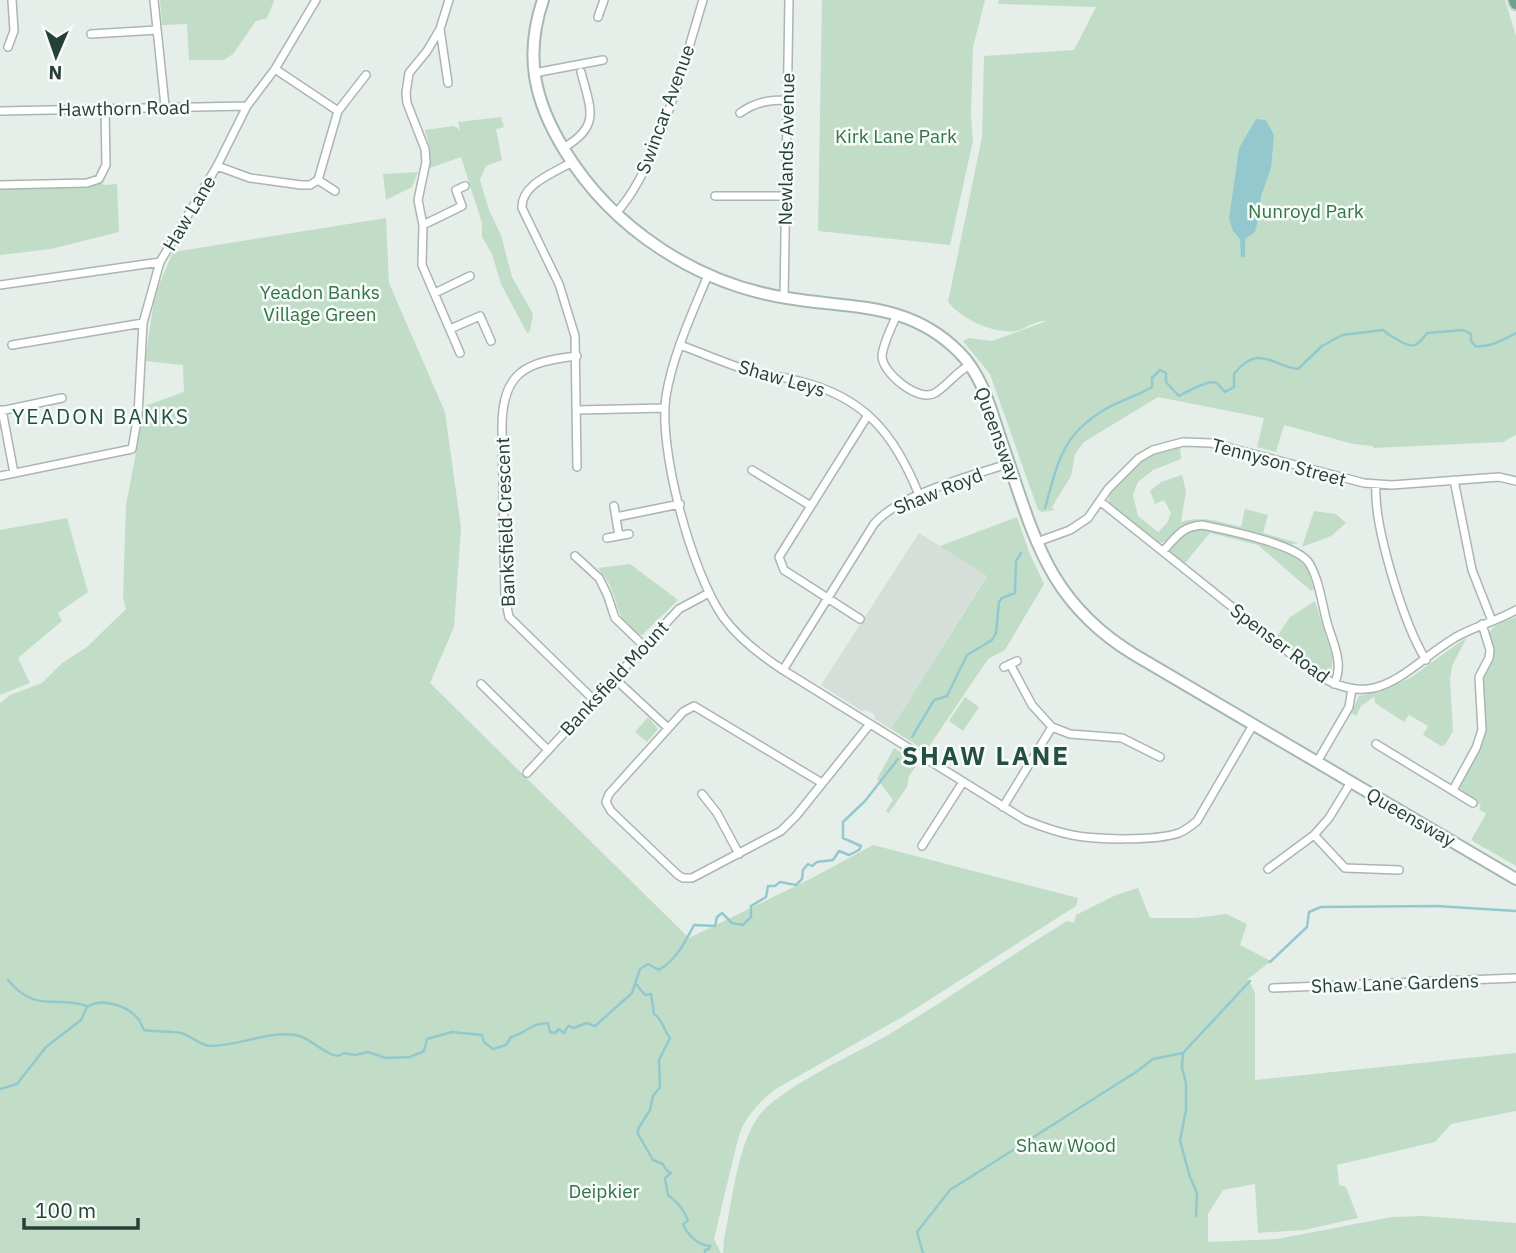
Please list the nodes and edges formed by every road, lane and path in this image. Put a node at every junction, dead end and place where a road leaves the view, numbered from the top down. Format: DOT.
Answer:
graph roads {
  1 [pos="12,0"];
  2 [pos="154,0"];
  3 [pos="316,0"];
  4 [pos="449,0"];
  5 [pos="542,0"];
  6 [pos="604,0"];
  7 [pos="704,0"];
  8 [pos="789,0"];
  9 [pos="598,17"];
  10 [pos="440,29"];
  11 [pos="157,30"];
  12 [pos="91,34"];
  13 [pos="8,47"];
  14 [pos="603,60"];
  15 [pos="275,69"];
  16 [pos="581,72"];
  17 [pos="534,73"];
  18 [pos="366,75"];
  19 [pos="448,83"];
  20 [pos="787,100"];
  21 [pos="165,106"];
  22 [pos="247,106"];
  23 [pos="105,108"];
  24 [pos="0,111"];
  25 [pos="338,111"];
  26 [pos="740,113"];
  27 [pos="563,148"];
  28 [pos="572,162"];
  29 [pos="217,166"];
  30 [pos="318,180"];
  31 [pos="0,185"];
  32 [pos="465,186"];
  33 [pos="335,191"];
  34 [pos="715,196"];
  35 [pos="785,197"];
  36 [pos="616,213"];
  37 [pos="423,225"];
  38 [pos="160,262"];
  39 [pos="470,275"];
  40 [pos="708,275"];
  41 [pos="0,285"];
  42 [pos="435,293"];
  43 [pos="784,298"];
  44 [pos="897,314"];
  45 [pos="143,323"];
  46 [pos="450,328"];
  47 [pos="491,341"];
  48 [pos="12,345"];
  49 [pos="680,345"];
  50 [pos="460,353"];
  51 [pos="577,356"];
  52 [pos="970,365"];
  53 [pos="62,398"];
  54 [pos="665,408"];
  55 [pos="577,410"];
  56 [pos="1,411"];
  57 [pos="868,415"];
  58 [pos="1010,463"];
  59 [pos="577,467"];
  60 [pos="752,470"];
  61 [pos="14,473"];
  62 [pos="0,476"];
  63 [pos="1454,480"];
  64 [pos="1516,481"];
  65 [pos="1376,484"];
  66 [pos="919,495"];
  67 [pos="1101,502"];
  68 [pos="680,504"];
  69 [pos="614,506"];
  70 [pos="811,506"];
  71 [pos="616,517"];
  72 [pos="629,534"];
  73 [pos="619,536"];
  74 [pos="607,538"];
  75 [pos="1037,542"];
  76 [pos="1163,551"];
  77 [pos="575,556"];
  78 [pos="709,593"];
  79 [pos="827,598"];
  80 [pos="1516,610"];
  81 [pos="860,619"];
  82 [pos="1492,621"];
  83 [pos="1482,624"];
  84 [pos="643,646"];
  85 [pos="1426,660"];
  86 [pos="1010,664"];
  87 [pos="783,670"];
  88 [pos="614,678"];
  89 [pos="481,684"];
  90 [pos="1334,684"];
  91 [pos="1352,688"];
  92 [pos="594,700"];
  93 [pos="870,724"];
  94 [pos="1253,725"];
  95 [pos="1052,727"];
  96 [pos="668,728"];
  97 [pos="1376,744"];
  98 [pos="548,750"];
  99 [pos="1160,757"];
  100 [pos="1317,762"];
  101 [pos="527,773"];
  102 [pos="963,782"];
  103 [pos="1351,782"];
  104 [pos="822,783"];
  105 [pos="1453,790"];
  106 [pos="702,794"];
  107 [pos="1473,803"];
  108 [pos="1003,807"];
  109 [pos="1314,835"];
  110 [pos="922,846"];
  111 [pos="739,854"];
  112 [pos="1268,869"];
  113 [pos="1399,870"];
  114 [pos="1516,879"];
  115 [pos="1516,978"];
  116 [pos="1273,988"];
  1 -- 13 [label="street"];
  2 -- 11 [label="street"];
  3 -- 15 [label="street, Haw Lane"];
  4 -- 10 [label="street"];
  5 -- 17 [label="street, Queensway"];
  6 -- 9 [label="street"];
  7 -- 36 [label="street, Swincar Avenue"];
  8 -- 20 [label="street, Newlands Avenue"];
  10 -- 19 [label="street"];
  10 -- 37 [label="street"];
  11 -- 12 [label="street"];
  11 -- 21 [label="street"];
  14 -- 17 [label="street"];
  15 -- 22 [label="street, Haw Lane"];
  15 -- 25 [label="street"];
  16 -- 27 [label="street"];
  17 -- 27 [label="street, Queensway"];
  18 -- 25 [label="street"];
  20 -- 26 [label="street"];
  20 -- 35 [label="street, Newlands Avenue"];
  21 -- 22 [label="street, Hawthorn Road"];
  21 -- 23 [label="street, Hawthorn Road"];
  22 -- 29 [label="street, Haw Lane"];
  23 -- 24 [label="street, Hawthorn Road"];
  23 -- 31 [label="street"];
  25 -- 30 [label="street"];
  27 -- 28 [label="street, Queensway"];
  28 -- 36 [label="street, Queensway"];
  28 -- 51 [label="street"];
  29 -- 30 [label="street"];
  29 -- 38 [label="street, Haw Lane"];
  30 -- 33 [label="street"];
  32 -- 37 [label="street"];
  34 -- 35 [label="street"];
  35 -- 43 [label="street, Newlands Avenue"];
  36 -- 40 [label="street, Queensway"];
  37 -- 42 [label="street"];
  38 -- 41 [label="street"];
  38 -- 45 [label="street, Haw Lane"];
  39 -- 42 [label="street"];
  40 -- 43 [label="street, Queensway"];
  40 -- 49 [label="street"];
  42 -- 46 [label="street"];
  43 -- 44 [label="street, Queensway"];
  44 -- 52 [label="street, Queensway"];
  44 -- 52 [label="street"];
  45 -- 48 [label="street"];
  45 -- 61 [label="street, Haw Lane"];
  46 -- 47 [label="street"];
  46 -- 50 [label="street"];
  49 -- 54 [label="street"];
  49 -- 57 [label="street, Shaw Leys"];
  51 -- 55 [label="street"];
  51 -- 92 [label="street, Banksfield Crescent"];
  52 -- 58 [label="street, Queensway"];
  53 -- 56 [label="street"];
  54 -- 55 [label="street"];
  54 -- 68 [label="street"];
  55 -- 59 [label="street"];
  56 -- 61 [label="street"];
  57 -- 66 [label="street, Shaw Leys"];
  57 -- 70 [label="street"];
  58 -- 66 [label="street, Shaw Royd"];
  58 -- 75 [label="street, Queensway"];
  60 -- 70 [label="street"];
  61 -- 62 [label="street"];
  63 -- 64 [label="street, Tennyson Street"];
  63 -- 65 [label="street, Tennyson Street"];
  63 -- 82 [label="street"];
  65 -- 67 [label="street, Tennyson Street"];
  65 -- 85 [label="street"];
  66 -- 79 [label="street, Shaw Royd"];
  67 -- 75 [label="street, Tennyson Street"];
  67 -- 76 [label="street, Spenser Road"];
  68 -- 71 [label="street"];
  68 -- 78 [label="street"];
  69 -- 71 [label="street"];
  70 -- 79 [label="street"];
  71 -- 73 [label="street"];
  72 -- 73 [label="street"];
  73 -- 74 [label="street"];
  75 -- 94 [label="street, Queensway"];
  76 -- 90 [label="street, Spenser Road"];
  76 -- 90 [label="street"];
  77 -- 84 [label="street"];
  78 -- 84 [label="street, Banksfield Mount"];
  78 -- 87 [label="street"];
  79 -- 81 [label="street"];
  79 -- 87 [label="street, Shaw Royd"];
  80 -- 82 [label="street, Spenser Road"];
  82 -- 83 [label="street, Spenser Road"];
  83 -- 85 [label="street, Spenser Road"];
  83 -- 105 [label="street"];
  84 -- 88 [label="street, Banksfield Mount"];
  85 -- 91 [label="street, Spenser Road"];
  86 -- 95 [label="street"];
  87 -- 93 [label="street"];
  88 -- 92 [label="street, Banksfield Mount"];
  88 -- 96 [label="street"];
  89 -- 98 [label="street"];
  90 -- 91 [label="street, Spenser Road"];
  91 -- 100 [label="street"];
  92 -- 98 [label="street, Banksfield Mount"];
  93 -- 102 [label="street"];
  93 -- 104 [label="street"];
  94 -- 100 [label="street, Queensway"];
  94 -- 108 [label="street"];
  95 -- 99 [label="street"];
  95 -- 108 [label="street"];
  96 -- 104 [label="street"];
  96 -- 111 [label="street"];
  97 -- 105 [label="street"];
  98 -- 101 [label="street, Banksfield Mount"];
  100 -- 103 [label="street, Queensway"];
  102 -- 108 [label="street"];
  102 -- 110 [label="street"];
  103 -- 109 [label="street"];
  103 -- 114 [label="street, Queensway"];
  104 -- 111 [label="street"];
  105 -- 107 [label="street"];
  106 -- 111 [label="street"];
  109 -- 112 [label="street"];
  109 -- 113 [label="street"];
  115 -- 116 [label="street, Shaw Lane Gardens"];
}
